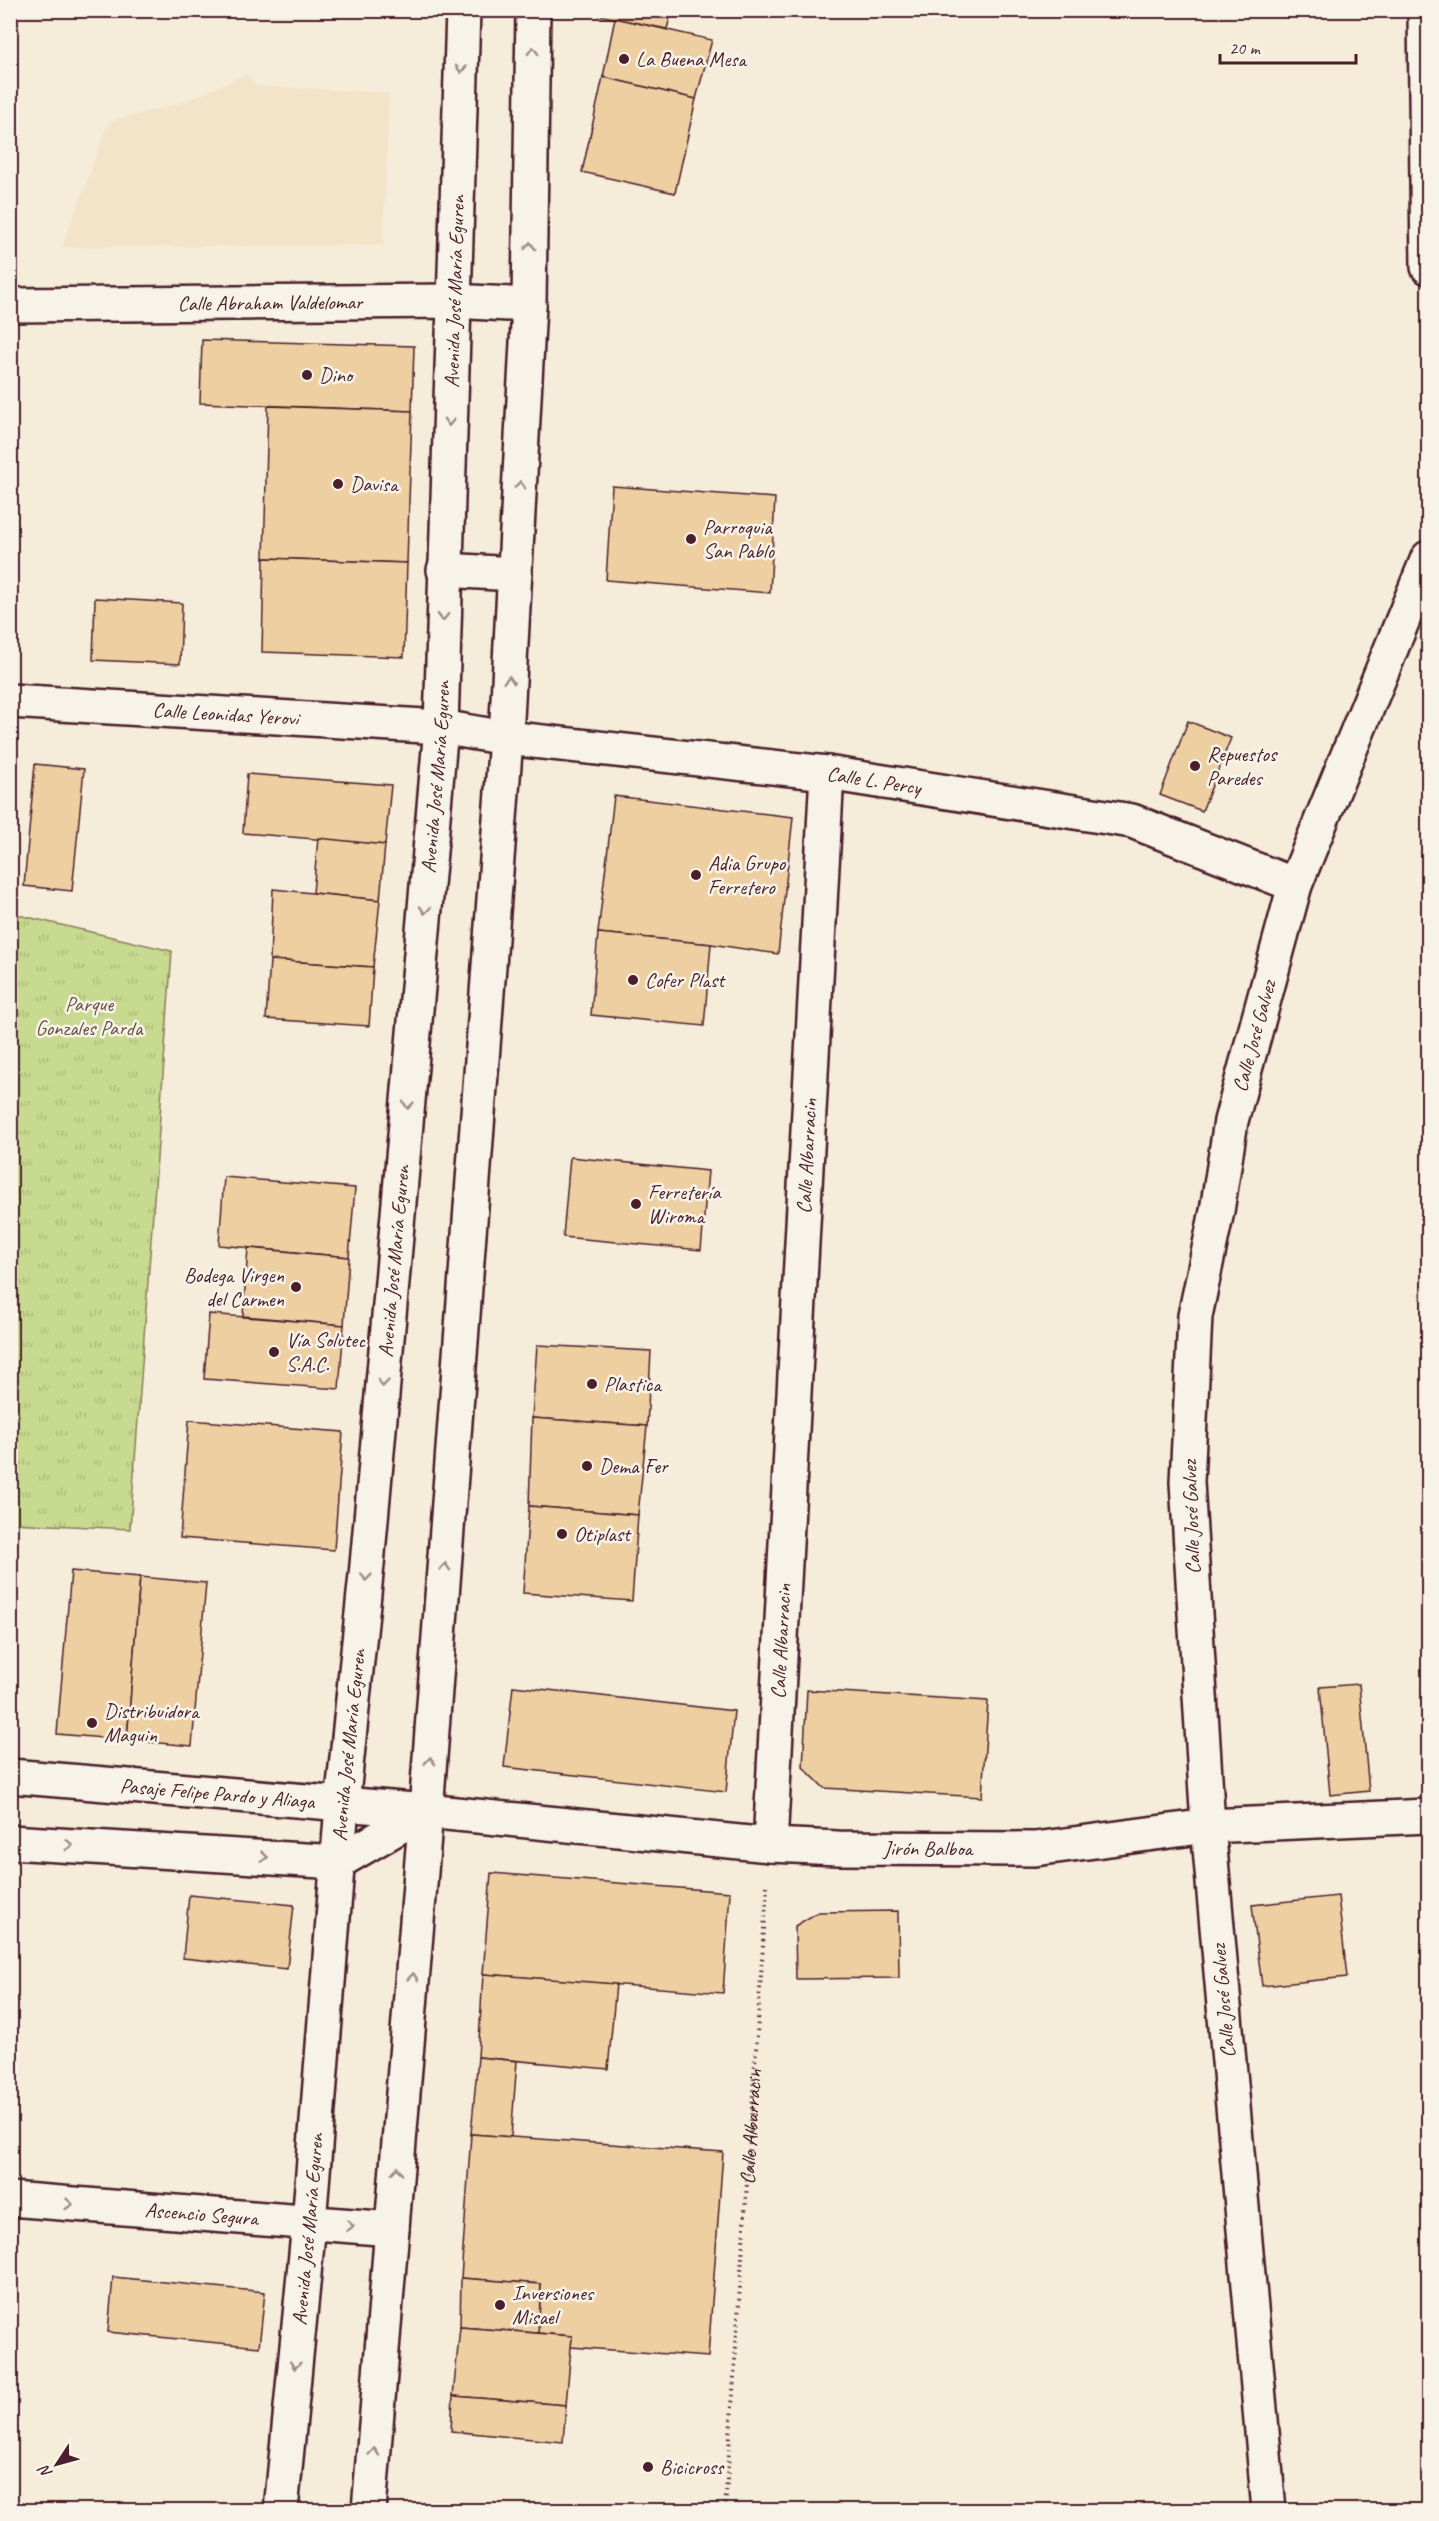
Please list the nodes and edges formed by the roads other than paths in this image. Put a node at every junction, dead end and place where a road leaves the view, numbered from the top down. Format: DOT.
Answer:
graph roads {
  1 [pos="463,10"];
  2 [pos="533,10"];
  3 [pos="1425,10"];
  4 [pos="1428,267"];
  5 [pos="452,301"];
  6 [pos="10,305"];
  7 [pos="529,305"];
  8 [pos="1428,558"];
  9 [pos="444,570"];
  10 [pos="515,574"];
  11 [pos="10,701"];
  12 [pos="441,727"];
  13 [pos="506,738"];
  14 [pos="827,772"];
  15 [pos="1295,885"];
  16 [pos="10,1776"];
  17 [pos="342,1805"];
  18 [pos="426,1811"];
  19 [pos="1428,1816"];
  20 [pos="1208,1826"];
  21 [pos="10,1842"];
  22 [pos="770,1845"];
  23 [pos="338,1862"];
  24 [pos="10,2199"];
  25 [pos="309,2223"];
  26 [pos="392,2229"];
  27 [pos="281,2511"];
  28 [pos="369,2511"];
  29 [pos="1269,2511"];
  1 -- 5 [label="street, Avenida José María Eguren, one-way"];
  7 -- 2 [label="street, one-way"];
  3 -- 4 [label="street"];
  5 -- 6 [label="street, Calle Abraham Valdelomar"];
  5 -- 7 [label="street, Calle Abraham Valdelomar"];
  5 -- 9 [label="street, Avenida José María Eguren, one-way"];
  10 -- 7 [label="street, one-way"];
  8 -- 15 [label="street, Calle José Galvez"];
  9 -- 10 [label="street"];
  9 -- 12 [label="street, Avenida José María Eguren, one-way"];
  13 -- 10 [label="street, one-way"];
  11 -- 12 [label="street, Calle Leonidas Yerovi"];
  12 -- 13 [label="street, Calle L. Percy"];
  12 -- 17 [label="street, Avenida José María Eguren, one-way"];
  13 -- 14 [label="street, Calle L. Percy"];
  18 -- 13 [label="street, one-way"];
  14 -- 15 [label="street, Calle L. Percy"];
  14 -- 22 [label="street, Calle Albarracin"];
  15 -- 20 [label="street, Calle José Galvez"];
  16 -- 17 [label="street, Pasaje Felipe Pardo y Aliaga"];
  17 -- 18 [label="street, Pasaje Felipe Pardo y Aliaga"];
  17 -- 23 [label="street, Avenida José María Eguren"];
  18 -- 22 [label="street, Jirón Balboa"];
  18 -- 23 [label="street"];
  26 -- 18 [label="street, one-way"];
  19 -- 20 [label="street, Jirón Balboa"];
  20 -- 22 [label="street, Jirón Balboa"];
  20 -- 29 [label="street, Calle José Galvez"];
  21 -- 23 [label="street, one-way"];
  23 -- 25 [label="street, Avenida José María Eguren"];
  24 -- 25 [label="street, Ascencio Segura, one-way"];
  25 -- 26 [label="street, Ascencio Segura, one-way"];
  25 -- 27 [label="street, Avenida José María Eguren, one-way"];
  28 -- 26 [label="street, one-way"];
}
